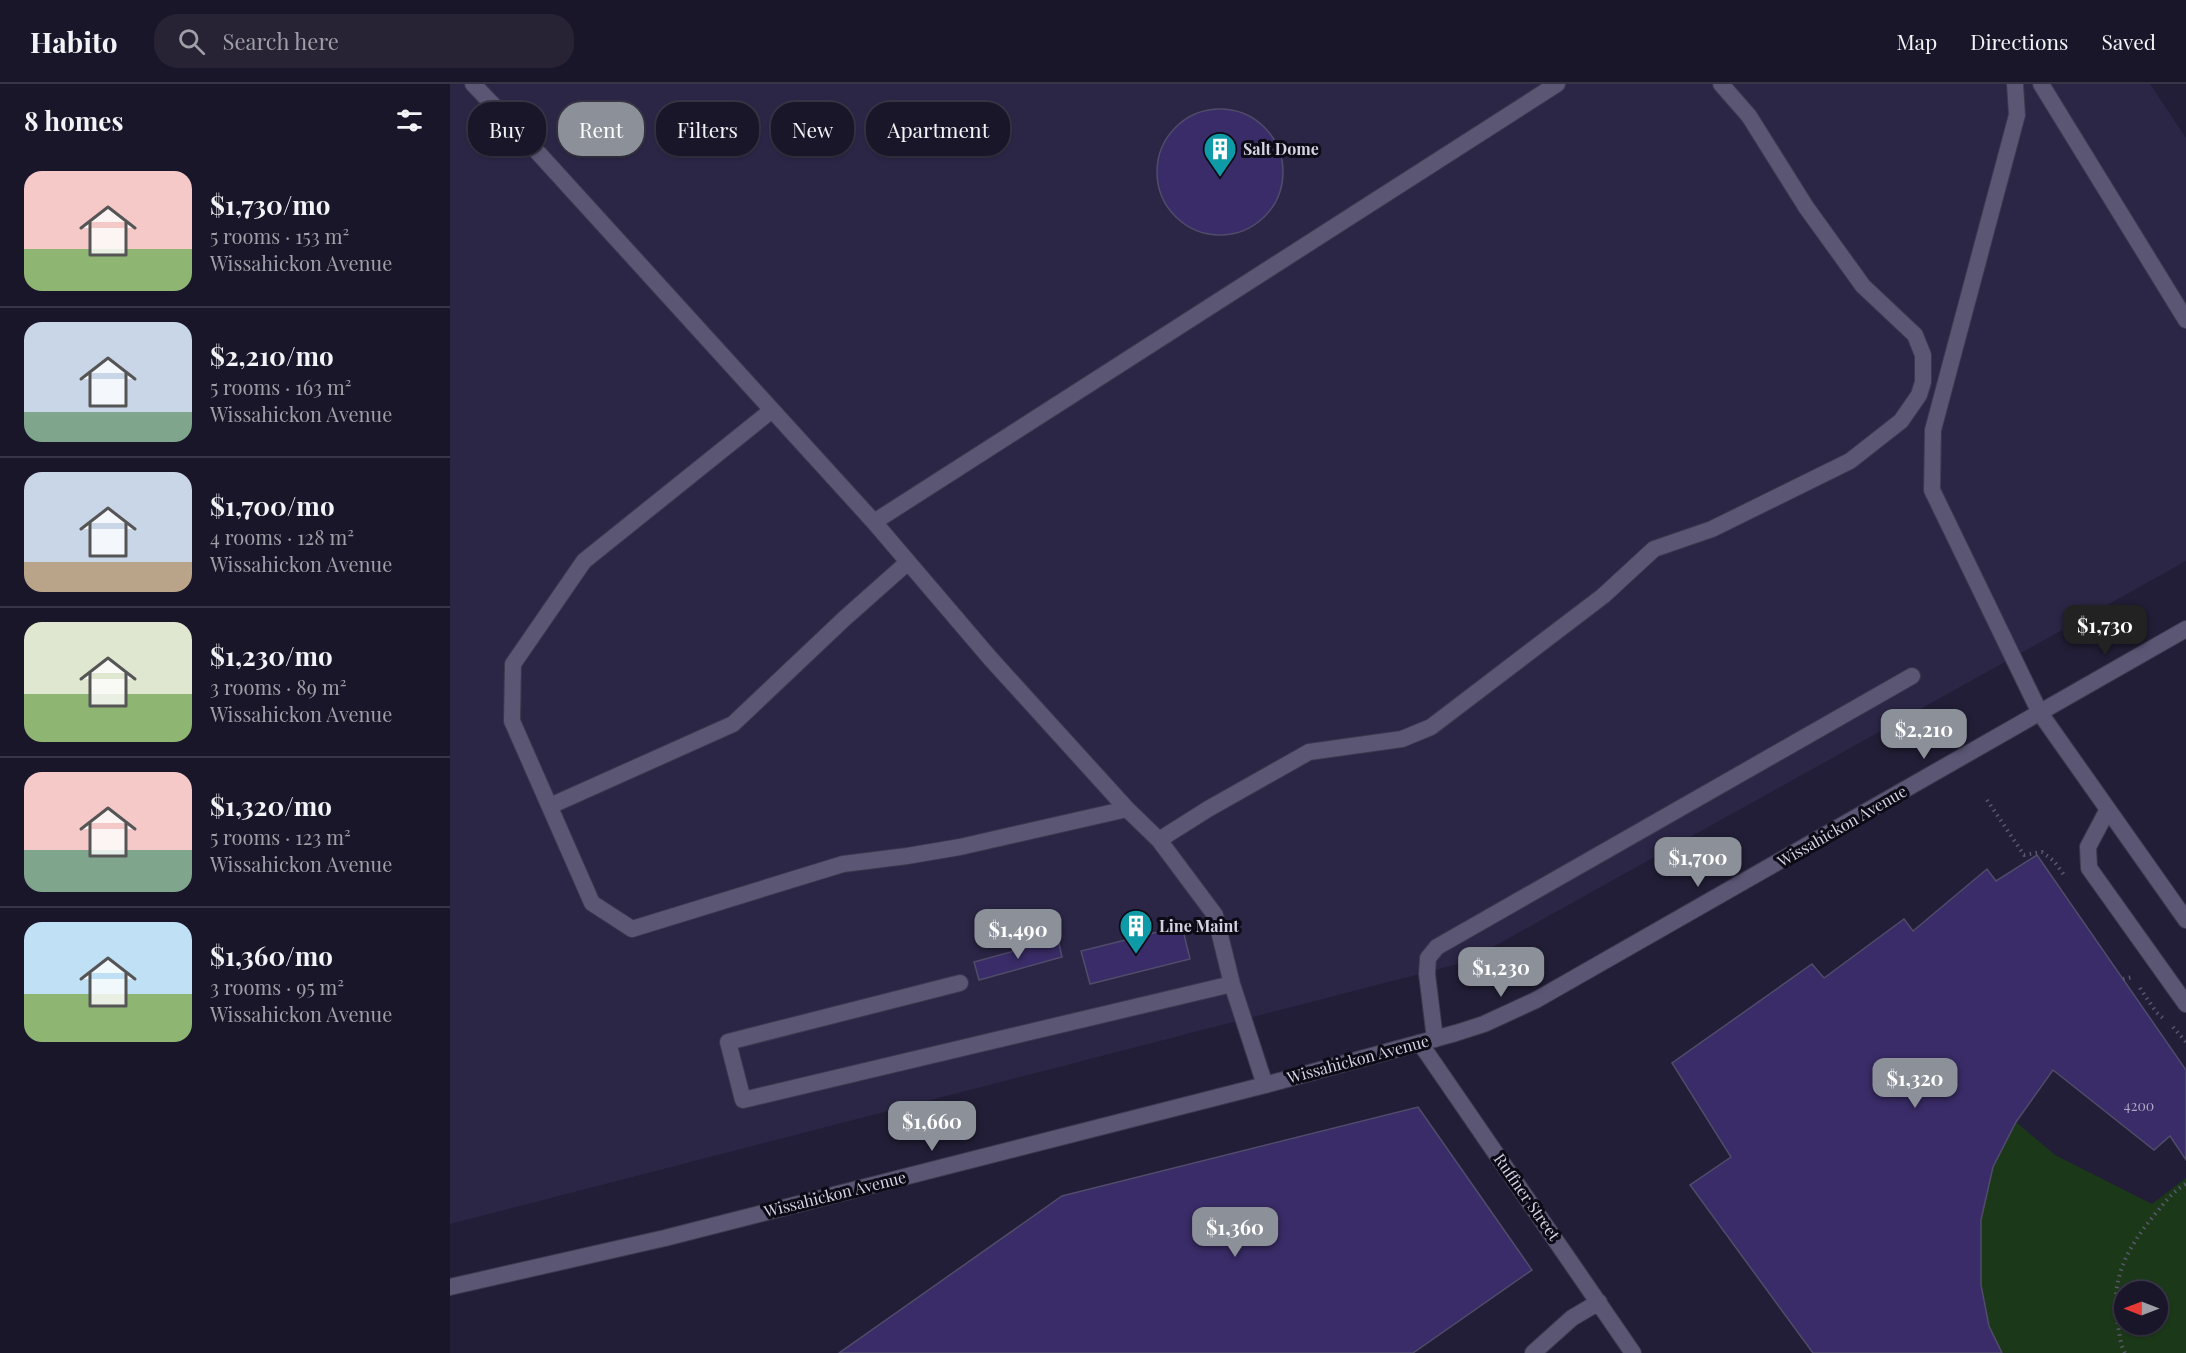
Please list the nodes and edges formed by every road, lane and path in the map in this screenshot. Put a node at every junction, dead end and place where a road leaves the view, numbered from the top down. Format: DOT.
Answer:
graph roads {
  1 [pos="473,84"];
  2 [pos="1557,84"];
  3 [pos="1721,84"];
  4 [pos="2015,84"];
  5 [pos="2041,84"];
  6 [pos="2186,320"];
  7 [pos="772,410"];
  8 [pos="874,522"];
  9 [pos="907,563"];
  10 [pos="2186,629"];
  11 [pos="1912,676"];
  12 [pos="2040,713"];
  13 [pos="1987,800"];
  14 [pos="550,806"];
  15 [pos="1127,808"];
  16 [pos="2108,811"];
  17 [pos="1159,840"];
  18 [pos="2066,878"];
  19 [pos="2186,920"];
  20 [pos="2127,968"];
  21 [pos="2133,977"];
  22 [pos="2123,979"];
  23 [pos="960,984"];
  24 [pos="1232,984"];
  25 [pos="2186,1004"];
  26 [pos="2164,1019"];
  27 [pos="2172,1026"];
  28 [pos="1427,1041"];
  29 [pos="2186,1042"];
  30 [pos="1265,1085"];
  31 [pos="2186,1184"];
  32 [pos="450,1287"];
  33 [pos="1599,1302"];
  34 [pos="1533,1353"];
  35 [pos="1633,1353"];
  36 [pos="2125,1353"];
  1 -- 7 [label="street"];
  2 -- 8 [label="street"];
  3 -- 17 [label="street"];
  4 -- 12 [label="street"];
  5 -- 6 [label="street"];
  7 -- 8 [label="street"];
  7 -- 14 [label="street"];
  8 -- 9 [label="street"];
  9 -- 14 [label="street"];
  9 -- 15 [label="street"];
  10 -- 12 [label="street, Wissahickon Avenue"];
  11 -- 28 [label="street"];
  12 -- 16 [label="street"];
  12 -- 28 [label="street, Wissahickon Avenue"];
  13 -- 18 [label="path"];
  14 -- 15 [label="street"];
  15 -- 17 [label="street"];
  16 -- 19 [label="street"];
  16 -- 25 [label="street"];
  17 -- 24 [label="street"];
  20 -- 21 [label="path"];
  21 -- 22 [label="path"];
  21 -- 26 [label="path"];
  23 -- 24 [label="street"];
  24 -- 30 [label="street"];
  27 -- 29 [label="path"];
  28 -- 30 [label="street, Wissahickon Avenue"];
  28 -- 33 [label="street, Ruffner Street"];
  30 -- 32 [label="street, Wissahickon Avenue"];
  31 -- 36 [label="path"];
  33 -- 34 [label="street"];
  33 -- 35 [label="street, Ruffner Street"];
}
